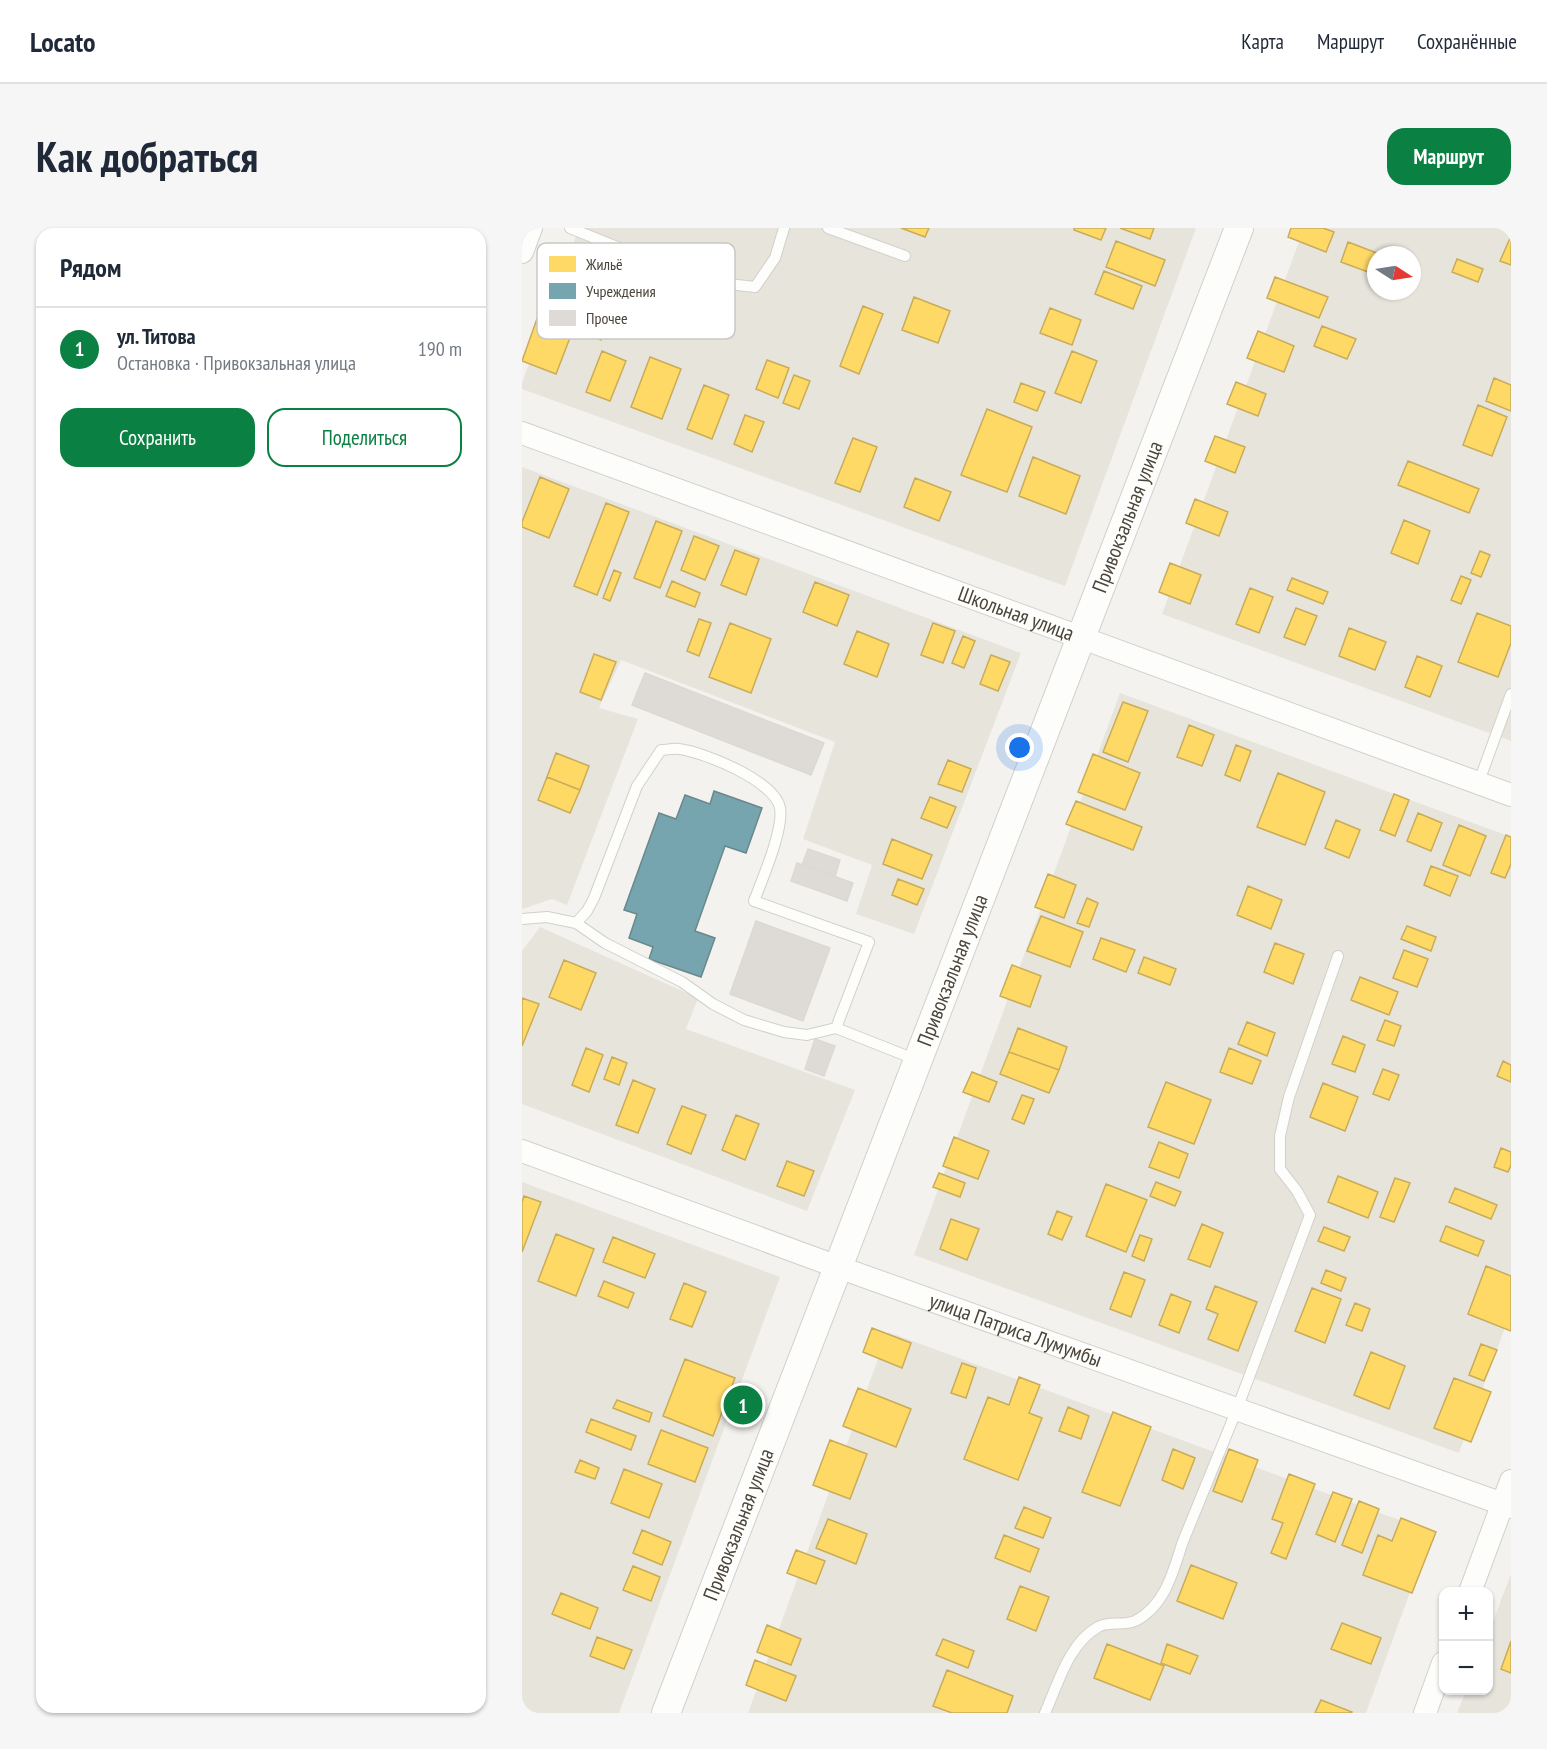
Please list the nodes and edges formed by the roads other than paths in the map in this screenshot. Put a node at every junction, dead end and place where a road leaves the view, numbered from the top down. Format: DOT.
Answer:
graph roads {
  1 [pos="531,228"];
  2 [pos="570,228"];
  3 [pos="784,228"];
  4 [pos="828,228"];
  5 [pos="1239,228"];
  6 [pos="607,243"];
  7 [pos="522,252"];
  8 [pos="905,256"];
  9 [pos="735,285"];
  10 [pos="522,433"];
  11 [pos="1080,637"];
  12 [pos="1511,694"];
  13 [pos="1478,784"];
  14 [pos="1511,795"];
  15 [pos="522,919"];
  16 [pos="576,923"];
  17 [pos="1338,956"];
  18 [pos="836,1028"];
  19 [pos="918,1060"];
  20 [pos="522,1151"];
  21 [pos="838,1267"];
  22 [pos="1237,1409"];
  23 [pos="1511,1481"];
  24 [pos="1507,1505"];
  25 [pos="1472,1587"];
  26 [pos="1439,1674"];
  27 [pos="666,1713"];
  28 [pos="1045,1713"];
  29 [pos="1425,1713"];
  1 -- 7 [label="street"];
  2 -- 6 [label="lane"];
  3 -- 9 [label="lane"];
  4 -- 8 [label="lane"];
  5 -- 11 [label="street, Привокзальная улица"];
  10 -- 11 [label="street, Школьная улица"];
  11 -- 13 [label="street, Школьная улица"];
  11 -- 19 [label="street, Привокзальная улица"];
  12 -- 13 [label="lane"];
  13 -- 14 [label="street, Школьная улица"];
  15 -- 16 [label="lane"];
  16 -- 18 [label="lane"];
  16 -- 18 [label="lane"];
  17 -- 22 [label="lane"];
  18 -- 19 [label="lane"];
  19 -- 21 [label="street, Привокзальная улица"];
  20 -- 21 [label="street, улица Патриса Лумумбы"];
  21 -- 22 [label="street, улица Патриса Лумумбы"];
  21 -- 27 [label="street, Привокзальная улица"];
  22 -- 24 [label="street, улица Патриса Лумумбы"];
  22 -- 28 [label="lane"];
  23 -- 24 [label="street"];
  24 -- 25 [label="street"];
  26 -- 29 [label="street"];
}
